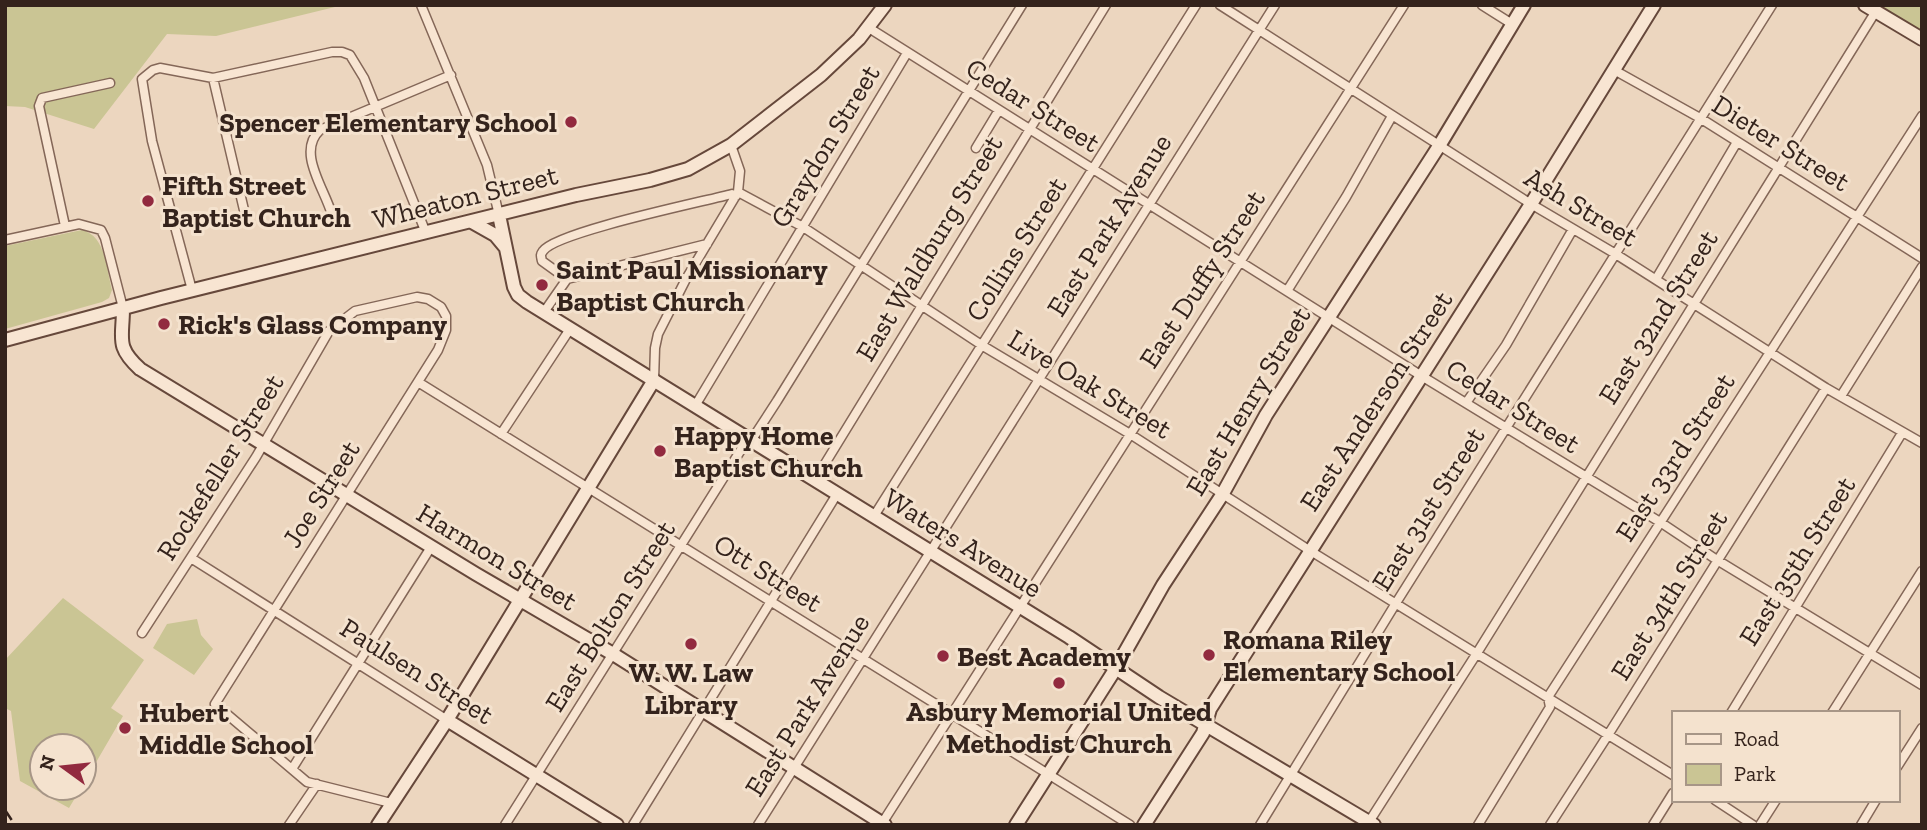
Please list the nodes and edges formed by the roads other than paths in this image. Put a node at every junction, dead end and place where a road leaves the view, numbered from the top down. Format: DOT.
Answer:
graph roads {
  1 [pos="421,5"];
  2 [pos="885,5"];
  3 [pos="1022,5"];
  4 [pos="1106,5"];
  5 [pos="1196,5"];
  6 [pos="1220,5"];
  7 [pos="1275,5"];
  8 [pos="1404,5"];
  9 [pos="1482,5"];
  10 [pos="1524,5"];
  11 [pos="1654,5"];
  12 [pos="1772,5"];
  13 [pos="1870,8"];
  14 [pos="1513,24"];
  15 [pos="869,28"];
  16 [pos="1259,31"];
  17 [pos="1922,39"];
  18 [pos="907,53"];
  19 [pos="1614,69"];
  20 [pos="451,75"];
  21 [pos="213,78"];
  22 [pos="110,83"];
  23 [pos="1350,89"];
  24 [pos="968,91"];
  25 [pos="375,107"];
  26 [pos="999,110"];
  27 [pos="1392,116"];
  28 [pos="1922,116"];
  29 [pos="1700,118"];
  30 [pos="1029,128"];
  31 [pos="1737,142"];
  32 [pos="731,145"];
  33 [pos="1438,146"];
  34 [pos="975,148"];
  35 [pos="1778,166"];
  36 [pos="1093,170"];
  37 [pos="737,194"];
  38 [pos="1150,204"];
  39 [pos="1531,204"];
  40 [pos="244,210"];
  41 [pos="332,215"];
  42 [pos="499,215"];
  43 [pos="1856,218"];
  44 [pos="472,222"];
  45 [pos="65,226"];
  46 [pos="803,228"];
  47 [pos="1573,229"];
  48 [pos="426,233"];
  49 [pos="5,240"];
  50 [pos="707,244"];
  51 [pos="507,249"];
  52 [pos="1614,253"];
  53 [pos="1922,258"];
  54 [pos="1240,261"];
  55 [pos="860,266"];
  56 [pos="1922,267"];
  57 [pos="567,279"];
  58 [pos="1656,279"];
  59 [pos="192,290"];
  60 [pos="1287,291"];
  61 [pos="1693,303"];
  62 [pos="921,304"];
  63 [pos="122,308"];
  64 [pos="544,312"];
  65 [pos="1328,317"];
  66 [pos="335,325"];
  67 [pos="570,329"];
  68 [pos="5,340"];
  69 [pos="983,346"];
  70 [pos="1769,353"];
  71 [pos="1420,375"];
  72 [pos="1039,379"];
  73 [pos="654,380"];
  74 [pos="418,383"];
  75 [pos="1826,388"];
  76 [pos="1841,396"];
  77 [pos="1466,402"];
  78 [pos="695,406"];
  79 [pos="1507,426"];
  80 [pos="1902,433"];
  81 [pos="501,434"];
  82 [pos="1130,434"];
  83 [pos="751,441"];
  84 [pos="1921,441"];
  85 [pos="263,442"];
  86 [pos="1586,477"];
  87 [pos="815,480"];
  88 [pos="587,488"];
  89 [pos="837,494"];
  90 [pos="347,495"];
  91 [pos="1222,495"];
  92 [pos="874,516"];
  93 [pos="1660,522"];
  94 [pos="681,546"];
  95 [pos="431,547"];
  96 [pos="1310,550"];
  97 [pos="930,551"];
  98 [pos="191,558"];
  99 [pos="1717,561"];
  100 [pos="1922,571"];
  101 [pos="521,600"];
  102 [pos="769,602"];
  103 [pos="1396,603"];
  104 [pos="1020,607"];
  105 [pos="1796,607"];
  106 [pos="274,610"];
  107 [pos="142,633"];
  108 [pos="1477,653"];
  109 [pos="613,654"];
  110 [pos="1870,654"];
  111 [pos="862,659"];
  112 [pos="358,662"];
  113 [pos="1116,668"];
  114 [pos="1922,685"];
  115 [pos="1548,697"];
  116 [pos="1732,711"];
  117 [pos="1833,711"];
  118 [pos="704,712"];
  119 [pos="951,714"];
  120 [pos="447,720"];
  121 [pos="1205,724"];
  122 [pos="1922,728"];
  123 [pos="1608,735"];
  124 [pos="1899,764"];
  125 [pos="794,768"];
  126 [pos="292,769"];
  127 [pos="537,774"];
  128 [pos="1048,774"];
  129 [pos="1292,774"];
  130 [pos="1672,774"];
  131 [pos="317,784"];
  132 [pos="1672,795"];
  133 [pos="1718,802"];
  134 [pos="1775,802"];
  135 [pos="1875,802"];
  136 [pos="391,803"];
  137 [pos="882,824"];
  138 [pos="1370,824"];
  139 [pos="289,825"];
  140 [pos="378,825"];
  141 [pos="505,825"];
  142 [pos="617,825"];
  143 [pos="633,825"];
  144 [pos="758,825"];
  145 [pos="1016,825"];
  146 [pos="1130,825"];
  147 [pos="1144,825"];
  148 [pos="1260,825"];
  149 [pos="1478,825"];
  150 [pos="1549,825"];
  151 [pos="1653,825"];
  152 [pos="1753,825"];
  153 [pos="1760,825"];
  154 [pos="1861,825"];
  1 -- 20 [label="street"];
  2 -- 15 [label="main road, Wheaton Street"];
  3 -- 24 [label="street, East Bolton Street"];
  4 -- 30 [label="street, East Waldburg Street"];
  5 -- 36 [label="street, Collins Street"];
  6 -- 16 [label="street, Ash Street"];
  7 -- 16 [label="street, East Park Avenue"];
  8 -- 23 [label="street, East Duffy Street"];
  9 -- 14 [label="street"];
  10 -- 14 [label="main road, East Henry Street"];
  11 -- 19 [label="main road, East Anderson Street"];
  12 -- 29 [label="street, East 31st Street"];
  13 -- 17 [label="main road"];
  13 -- 35 [label="street, East 32nd Street"];
  14 -- 33 [label="main road, East Henry Street"];
  15 -- 18 [label="street, Cedar Street"];
  15 -- 32 [label="main road, Wheaton Street"];
  16 -- 23 [label="street, Ash Street"];
  16 -- 38 [label="street, East Park Avenue"];
  18 -- 24 [label="street, Cedar Street"];
  18 -- 46 [label="street, Graydon Street"];
  19 -- 29 [label="street, Dieter Street"];
  19 -- 39 [label="main road, East Anderson Street"];
  20 -- 25 [label="street"];
  20 -- 42 [label="street"];
  21 -- 25 [label="street"];
  21 -- 40 [label="street"];
  21 -- 59 [label="street"];
  22 -- 45 [label="street"];
  23 -- 27 [label="street, Ash Street"];
  23 -- 54 [label="street, East Duffy Street"];
  24 -- 26 [label="street, Cedar Street"];
  24 -- 55 [label="street, East Bolton Street"];
  25 -- 41 [label="street"];
  25 -- 48 [label="street"];
  26 -- 30 [label="street, Cedar Street"];
  26 -- 34 [label="street"];
  27 -- 33 [label="street, Ash Street"];
  27 -- 60 [label="street"];
  28 -- 43 [label="street, East 33rd Street"];
  29 -- 31 [label="street, Dieter Street"];
  29 -- 52 [label="street, East 31st Street"];
  30 -- 36 [label="street, Cedar Street"];
  30 -- 62 [label="street, East Waldburg Street"];
  31 -- 35 [label="street, Dieter Street"];
  31 -- 58 [label="street"];
  32 -- 37 [label="street"];
  32 -- 42 [label="main road, Wheaton Street"];
  33 -- 39 [label="street, Ash Street"];
  33 -- 65 [label="main road, East Henry Street"];
  35 -- 43 [label="street, Dieter Street"];
  35 -- 61 [label="street, East 32nd Street"];
  36 -- 38 [label="street, Cedar Street"];
  36 -- 69 [label="street, Collins Street"];
  37 -- 46 [label="street, Live Oak Street"];
  37 -- 50 [label="street"];
  37 -- 57 [label="street"];
  38 -- 54 [label="street, Cedar Street"];
  38 -- 72 [label="street, East Park Avenue"];
  39 -- 47 [label="street, Ash Street"];
  39 -- 71 [label="main road, East Anderson Street"];
  42 -- 44 [label="main road, Wheaton Street"];
  42 -- 51 [label="main road"];
  43 -- 53 [label="street, Dieter Street"];
  43 -- 70 [label="street, East 33rd Street"];
  44 -- 48 [label="main road, Wheaton Street"];
  44 -- 51 [label="main road"];
  45 -- 49 [label="street"];
  45 -- 63 [label="street"];
  46 -- 55 [label="street, Live Oak Street"];
  46 -- 78 [label="street, Graydon Street"];
  47 -- 52 [label="street, Ash Street"];
  47 -- 77 [label="street"];
  48 -- 59 [label="main road, Wheaton Street"];
  50 -- 57 [label="street"];
  50 -- 73 [label="street"];
  51 -- 64 [label="main road, Waters Avenue"];
  52 -- 58 [label="street, Ash Street"];
  52 -- 79 [label="street, East 31st Street"];
  54 -- 60 [label="street, Cedar Street"];
  54 -- 82 [label="street, East Duffy Street"];
  55 -- 62 [label="street, Live Oak Street"];
  55 -- 83 [label="street, East Bolton Street"];
  56 -- 76 [label="street"];
  57 -- 64 [label="street"];
  58 -- 61 [label="street, Ash Street"];
  59 -- 63 [label="main road, Wheaton Street"];
  60 -- 65 [label="street, Cedar Street"];
  61 -- 70 [label="street, Ash Street"];
  61 -- 86 [label="street, East 32nd Street"];
  62 -- 69 [label="street, Live Oak Street"];
  62 -- 87 [label="street, East Waldburg Street"];
  63 -- 68 [label="main road, Wheaton Street"];
  63 -- 85 [label="main road, Harmon Street"];
  64 -- 67 [label="main road, Waters Avenue"];
  65 -- 71 [label="street, Cedar Street"];
  65 -- 91 [label="main road, East Henry Street"];
  66 -- 74 [label="street, Joe Street"];
  66 -- 85 [label="street, Rockefeller Street"];
  67 -- 73 [label="main road, Waters Avenue"];
  67 -- 81 [label="street"];
  69 -- 72 [label="street, Live Oak Street"];
  69 -- 92 [label="street, Collins Street"];
  70 -- 75 [label="street, Ash Street"];
  70 -- 93 [label="street, East 33rd Street"];
  71 -- 77 [label="street, Cedar Street"];
  71 -- 96 [label="main road, East Anderson Street"];
  72 -- 82 [label="street, Live Oak Street"];
  72 -- 97 [label="street, East Park Avenue"];
  73 -- 78 [label="main road, Waters Avenue"];
  73 -- 88 [label="main road"];
  74 -- 81 [label="street, Ott Street"];
  74 -- 90 [label="street, Joe Street"];
  75 -- 76 [label="street, Ash Street"];
  75 -- 99 [label="street, East 34th Street"];
  76 -- 80 [label="street, Ash Street"];
  77 -- 79 [label="street, Cedar Street"];
  78 -- 83 [label="main road, Waters Avenue"];
  79 -- 86 [label="street, Cedar Street"];
  79 -- 103 [label="street, East 31st Street"];
  80 -- 84 [label="street, Ash Street"];
  80 -- 105 [label="street, East 35th Street"];
  81 -- 88 [label="street, Ott Street"];
  82 -- 91 [label="street, Live Oak Street"];
  82 -- 104 [label="street, East Duffy Street"];
  83 -- 87 [label="main road, Waters Avenue"];
  83 -- 94 [label="street, East Bolton Street"];
  85 -- 90 [label="main road, Harmon Street"];
  85 -- 98 [label="street, Rockefeller Street"];
  86 -- 93 [label="street, Cedar Street"];
  86 -- 108 [label="street, East 32nd Street"];
  87 -- 89 [label="main road, Waters Avenue"];
  88 -- 94 [label="street, Ott Street"];
  88 -- 101 [label="main road"];
  89 -- 92 [label="main road, Waters Avenue"];
  89 -- 102 [label="street"];
  90 -- 95 [label="main road, Harmon Street"];
  90 -- 106 [label="street, Joe Street"];
  91 -- 96 [label="street, Live Oak Street"];
  91 -- 113 [label="main road, East Henry Street"];
  92 -- 97 [label="main road, Waters Avenue"];
  93 -- 99 [label="street, Cedar Street"];
  93 -- 115 [label="street, East 33rd Street"];
  94 -- 102 [label="street, Ott Street"];
  94 -- 109 [label="street, East Bolton Street"];
  95 -- 101 [label="main road, Harmon Street"];
  95 -- 112 [label="street"];
  96 -- 103 [label="street, Live Oak Street"];
  96 -- 121 [label="main road, East Anderson Street"];
  97 -- 104 [label="main road, Waters Avenue"];
  97 -- 111 [label="street, East Park Avenue"];
  98 -- 106 [label="street, Paulsen Street"];
  98 -- 107 [label="street, Rockefeller Street"];
  99 -- 105 [label="street, Cedar Street"];
  99 -- 123 [label="street, East 34th Street"];
  100 -- 110 [label="street"];
  101 -- 109 [label="main road, Harmon Street"];
  101 -- 120 [label="main road"];
  102 -- 111 [label="street, Ott Street"];
  102 -- 118 [label="street"];
  103 -- 108 [label="street, Live Oak Street"];
  103 -- 129 [label="street, East 31st Street"];
  104 -- 113 [label="main road, Waters Avenue"];
  104 -- 119 [label="street, East Duffy Street"];
  105 -- 110 [label="street, Cedar Street"];
  105 -- 116 [label="street, East 35th Street"];
  106 -- 112 [label="street, Paulsen Street"];
  106 -- 126 [label="street, Joe Street"];
  108 -- 115 [label="street, Live Oak Street"];
  108 -- 138 [label="street, East 32nd Street"];
  109 -- 118 [label="main road, Harmon Street"];
  109 -- 127 [label="street, East Bolton Street"];
  110 -- 114 [label="street, Cedar Street"];
  110 -- 117 [label="street"];
  111 -- 119 [label="street, Ott Street"];
  111 -- 125 [label="street, East Park Avenue"];
  112 -- 120 [label="street, Paulsen Street"];
  112 -- 126 [label="street"];
  113 -- 121 [label="main road, Waters Avenue"];
  113 -- 128 [label="main road, East Henry Street"];
  115 -- 123 [label="street, Live Oak Street"];
  115 -- 149 [label="street, East 33rd Street"];
  118 -- 125 [label="main road, Harmon Street"];
  118 -- 143 [label="street"];
  119 -- 128 [label="street, Ott Street"];
  119 -- 137 [label="street, East Duffy Street"];
  120 -- 127 [label="main road, Paulsen Street"];
  120 -- 136 [label="main road"];
  121 -- 129 [label="main road, Waters Avenue"];
  121 -- 147 [label="main road, East Anderson Street"];
  122 -- 124 [label="street"];
  123 -- 130 [label="street, Live Oak Street"];
  123 -- 150 [label="street, East 34th Street"];
  125 -- 137 [label="main road, Harmon Street"];
  125 -- 144 [label="street, East Park Avenue"];
  126 -- 131 [label="street"];
  127 -- 141 [label="street, East Bolton Street"];
  127 -- 142 [label="main road, Paulsen Street"];
  128 -- 145 [label="main road, East Henry Street"];
  128 -- 146 [label="street, Ott Street"];
  129 -- 138 [label="main road, Waters Avenue"];
  129 -- 148 [label="street, East 31st Street"];
  131 -- 136 [label="street"];
  131 -- 139 [label="street"];
  132 -- 151 [label="street"];
  133 -- 152 [label="street"];
  134 -- 153 [label="street"];
  135 -- 154 [label="street"];
  136 -- 140 [label="main road"];
}
